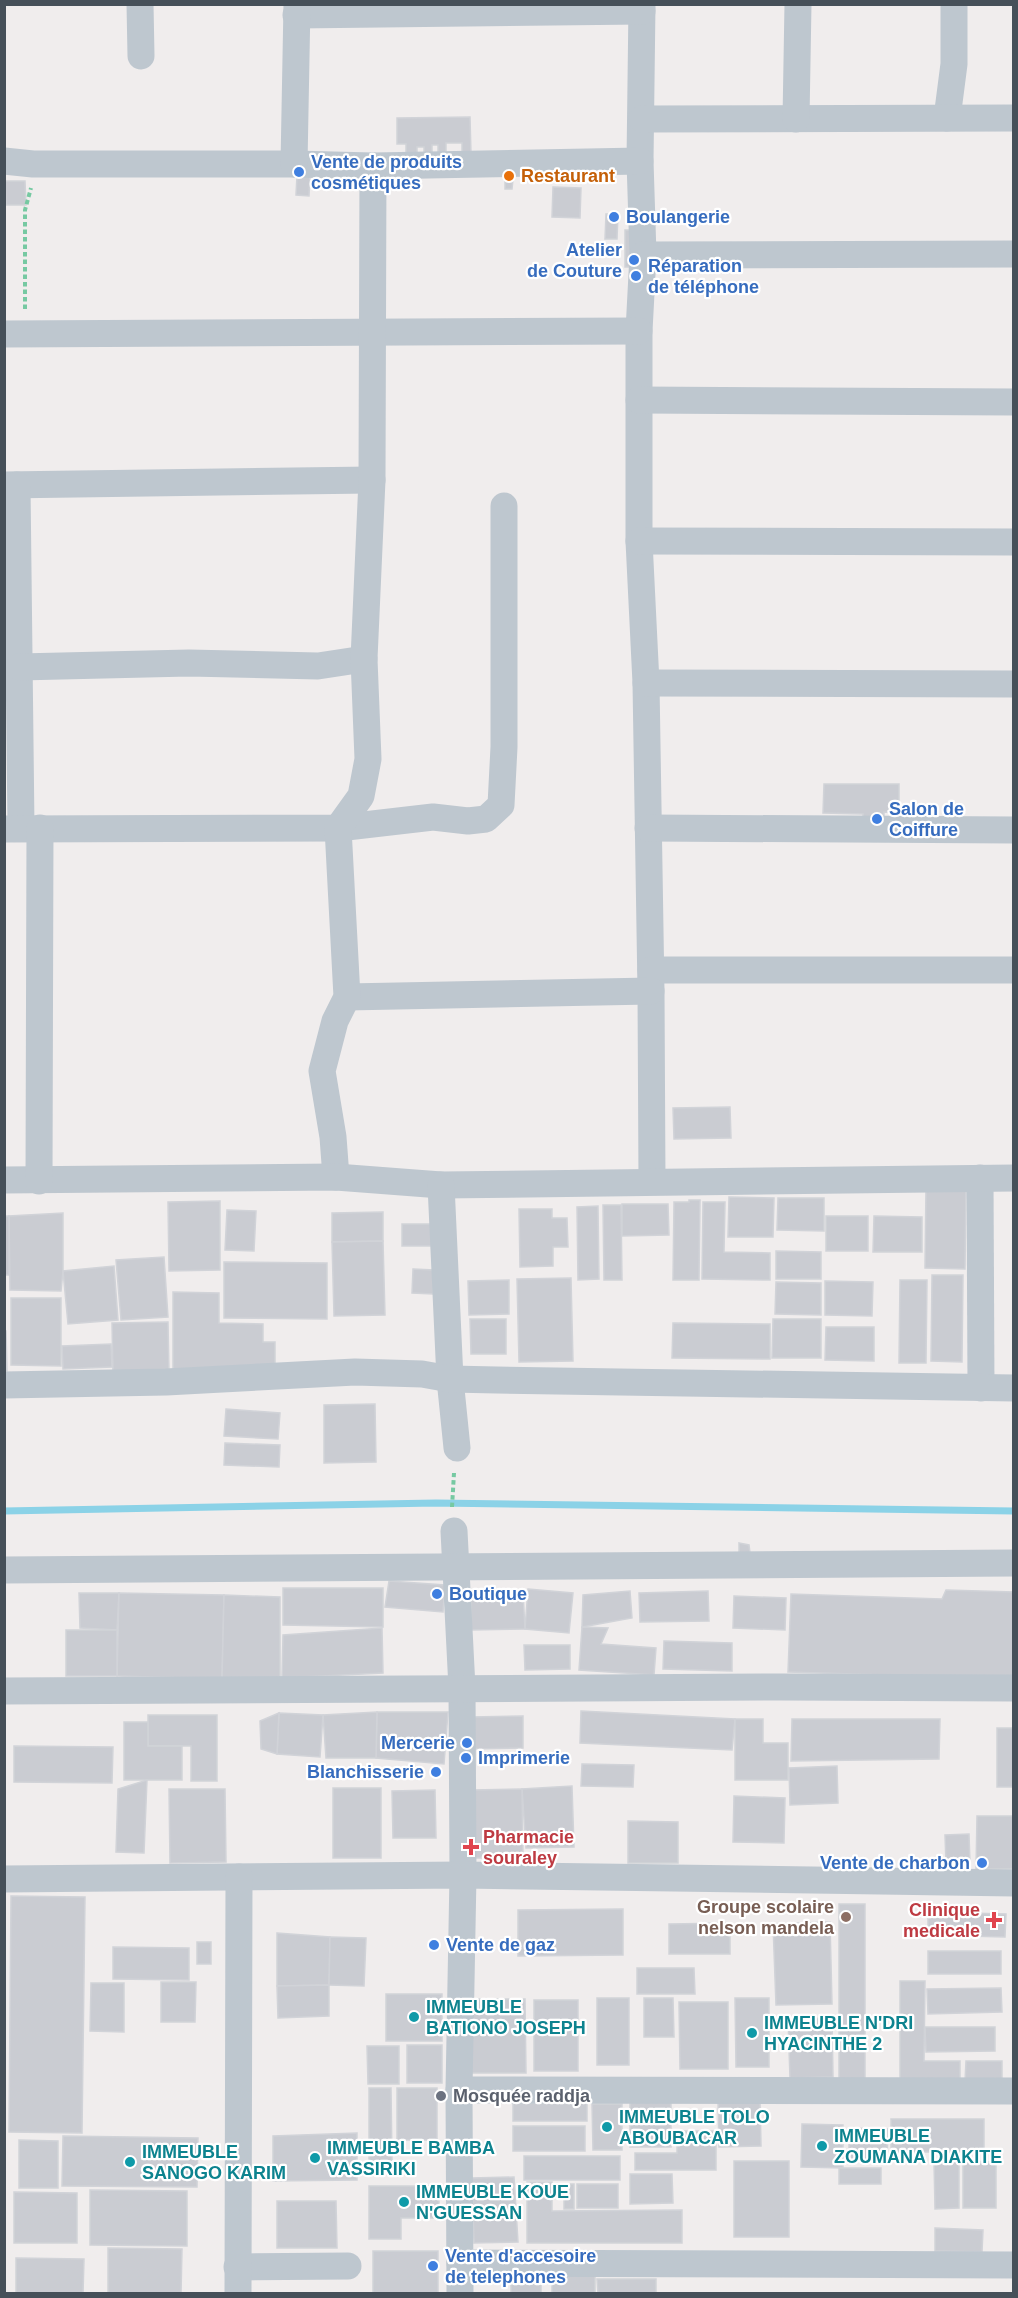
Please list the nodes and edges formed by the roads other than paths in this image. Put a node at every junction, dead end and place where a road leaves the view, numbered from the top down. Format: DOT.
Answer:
graph roads {
  1 [pos="140,4"];
  2 [pos="798,4"];
  3 [pos="954,4"];
  4 [pos="642,8"];
  5 [pos="297,10"];
  6 [pos="141,56"];
  7 [pos="796,118"];
  8 [pos="948,118"];
  9 [pos="1014,118"];
  10 [pos="642,119"];
  11 [pos="4,161"];
  12 [pos="640,161"];
  13 [pos="294,164"];
  14 [pos="373,166"];
  15 [pos="1014,254"];
  16 [pos="642,255"];
  17 [pos="639,331"];
  18 [pos="372,332"];
  19 [pos="15,334"];
  20 [pos="639,400"];
  21 [pos="1014,402"];
  22 [pos="372,480"];
  23 [pos="11,485"];
  24 [pos="504,506"];
  25 [pos="639,541"];
  26 [pos="1014,542"];
  27 [pos="364,659"];
  28 [pos="19,667"];
  29 [pos="646,683"];
  30 [pos="1014,684"];
  31 [pos="22,828"];
  32 [pos="338,828"];
  33 [pos="648,828"];
  34 [pos="1014,830"];
  35 [pos="1014,970"];
  36 [pos="651,981"];
  37 [pos="347,997"];
  38 [pos="336,1177"];
  39 [pos="980,1178"];
  40 [pos="1014,1178"];
  41 [pos="4,1180"];
  42 [pos="39,1180"];
  43 [pos="652,1181"];
  44 [pos="441,1185"];
  45 [pos="450,1378"];
  46 [pos="4,1385"];
  47 [pos="981,1388"];
  48 [pos="1014,1388"];
  49 [pos="457,1448"];
  50 [pos="453,1520"];
  51 [pos="1014,1563"];
  52 [pos="456,1568"];
  53 [pos="4,1570"];
  54 [pos="462,1688"];
  55 [pos="1014,1688"];
  56 [pos="4,1691"];
  57 [pos="463,1875"];
  58 [pos="239,1877"];
  59 [pos="4,1879"];
  60 [pos="1014,1883"];
  61 [pos="459,2090"];
  62 [pos="1014,2091"];
  63 [pos="460,2263"];
  64 [pos="348,2265"];
  65 [pos="1014,2265"];
  66 [pos="237,2280"];
  67 [pos="460,2294"];
  1 -- 6 [label="street"];
  2 -- 7 [label="street"];
  3 -- 8 [label="street"];
  4 -- 5 [label="street"];
  4 -- 10 [label="street"];
  5 -- 13 [label="street"];
  7 -- 8 [label="street"];
  7 -- 10 [label="street"];
  8 -- 9 [label="street"];
  10 -- 12 [label="street"];
  11 -- 13 [label="street"];
  12 -- 14 [label="street"];
  12 -- 16 [label="street"];
  13 -- 14 [label="street"];
  14 -- 18 [label="street"];
  15 -- 16 [label="street"];
  16 -- 17 [label="street"];
  17 -- 18 [label="street"];
  17 -- 20 [label="street"];
  18 -- 19 [label="street"];
  18 -- 22 [label="street"];
  20 -- 21 [label="street"];
  20 -- 25 [label="street"];
  22 -- 23 [label="street"];
  22 -- 27 [label="street"];
  23 -- 28 [label="street"];
  24 -- 32 [label="street"];
  25 -- 26 [label="street"];
  25 -- 29 [label="street"];
  27 -- 28 [label="street"];
  27 -- 32 [label="street"];
  28 -- 31 [label="street"];
  29 -- 30 [label="street"];
  29 -- 33 [label="street"];
  31 -- 32 [label="street"];
  31 -- 42 [label="street"];
  32 -- 37 [label="street"];
  33 -- 34 [label="street"];
  33 -- 36 [label="street"];
  35 -- 36 [label="street"];
  36 -- 37 [label="street"];
  36 -- 43 [label="street"];
  37 -- 38 [label="street"];
  38 -- 42 [label="street"];
  38 -- 44 [label="street"];
  39 -- 40 [label="street"];
  39 -- 43 [label="street"];
  39 -- 47 [label="street"];
  41 -- 42 [label="street"];
  43 -- 44 [label="street"];
  44 -- 45 [label="street"];
  45 -- 46 [label="street"];
  45 -- 47 [label="street"];
  45 -- 49 [label="street"];
  47 -- 48 [label="street"];
  50 -- 52 [label="street"];
  51 -- 52 [label="street"];
  52 -- 53 [label="street"];
  52 -- 54 [label="street"];
  54 -- 55 [label="street"];
  54 -- 56 [label="street"];
  54 -- 57 [label="street"];
  57 -- 58 [label="street"];
  57 -- 60 [label="street"];
  57 -- 61 [label="street"];
  58 -- 59 [label="street"];
  58 -- 66 [label="street"];
  61 -- 62 [label="street"];
  61 -- 63 [label="street"];
  63 -- 65 [label="street"];
  63 -- 67 [label="street"];
  64 -- 66 [label="street"];
}
